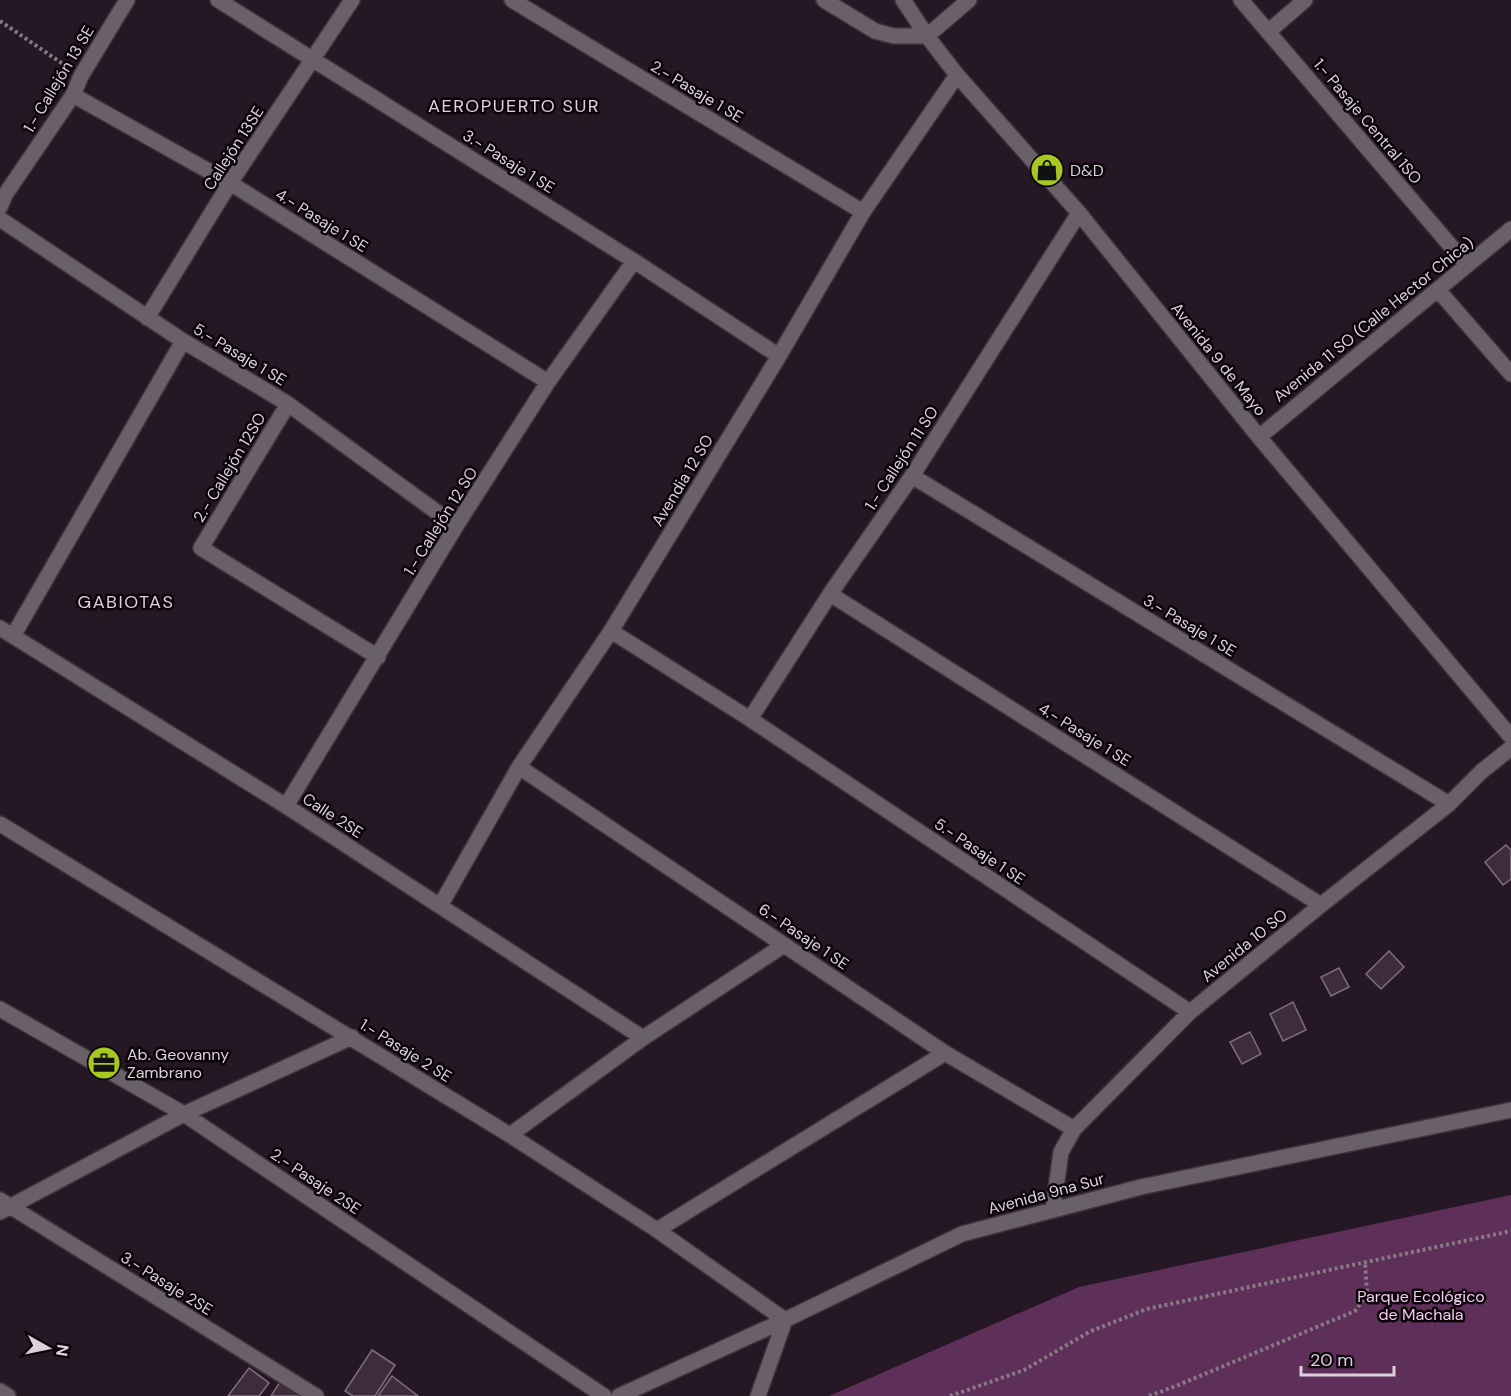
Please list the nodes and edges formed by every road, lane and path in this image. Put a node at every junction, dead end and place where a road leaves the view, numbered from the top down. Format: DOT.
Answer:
graph roads {
  1 [pos="127,0"];
  2 [pos="218,0"];
  3 [pos="352,0"];
  4 [pos="512,0"];
  5 [pos="824,0"];
  6 [pos="903,0"];
  7 [pos="969,0"];
  8 [pos="1241,0"];
  9 [pos="1305,0"];
  10 [pos="0,21"];
  11 [pos="1268,32"];
  12 [pos="927,36"];
  13 [pos="313,59"];
  14 [pos="957,75"];
  15 [pos="81,76"];
  16 [pos="73,94"];
  17 [pos="230,183"];
  18 [pos="2,198"];
  19 [pos="863,212"];
  20 [pos="1079,213"];
  21 [pos="0,219"];
  22 [pos="1511,229"];
  23 [pos="634,261"];
  24 [pos="1467,265"];
  25 [pos="1438,290"];
  26 [pos="147,318"];
  27 [pos="183,341"];
  28 [pos="779,356"];
  29 [pos="1511,374"];
  30 [pos="548,382"];
  31 [pos="288,404"];
  32 [pos="1258,437"];
  33 [pos="912,476"];
  34 [pos="456,526"];
  35 [pos="830,594"];
  36 [pos="611,631"];
  37 [pos="6,632"];
  38 [pos="378,657"];
  39 [pos="750,719"];
  40 [pos="1511,737"];
  41 [pos="1511,748"];
  42 [pos="519,767"];
  43 [pos="1449,804"];
  44 [pos="286,806"];
  45 [pos="0,824"];
  46 [pos="1322,905"];
  47 [pos="440,906"];
  48 [pos="784,945"];
  49 [pos="0,1009"];
  50 [pos="1190,1012"];
  51 [pos="352,1037"];
  52 [pos="643,1038"];
  53 [pos="945,1053"];
  54 [pos="1511,1110"];
  55 [pos="184,1114"];
  56 [pos="1074,1129"];
  57 [pos="510,1135"];
  58 [pos="4,1207"];
  59 [pos="1053,1209"];
  60 [pos="657,1230"];
  61 [pos="1511,1231"];
  62 [pos="1365,1261"];
  63 [pos="785,1320"];
  64 [pos="0,1391"];
  65 [pos="8,1396"];
  66 [pos="316,1396"];
  67 [pos="604,1396"];
  68 [pos="619,1396"];
  69 [pos="758,1396"];
  70 [pos="950,1396"];
  71 [pos="1149,1396"];
  1 -- 15 [label="street, 1.- Callejón 13 SE"];
  2 -- 13 [label="street, 3.- Pasaje 1 SE"];
  3 -- 13 [label="street, Callejón 13SE"];
  4 -- 19 [label="street, 2.- Pasaje 1 SE"];
  5 -- 12 [label="street"];
  6 -- 12 [label="street, Avenida 9 de Mayo"];
  7 -- 12 [label="street"];
  8 -- 11 [label="street, 1.- Pasaje Central 1SO"];
  9 -- 11 [label="street"];
  10 -- 15 [label="path"];
  11 -- 24 [label="street, 1.- Pasaje Central 1SO"];
  12 -- 14 [label="street, Avenida 9 de Mayo"];
  13 -- 17 [label="street, Callejón 13SE"];
  13 -- 23 [label="street, 3.- Pasaje 1 SE"];
  14 -- 19 [label="street, Avendia 12 SO"];
  14 -- 20 [label="street, Avenida 9 de Mayo"];
  15 -- 16 [label="street, 1.- Callejón 13 SE"];
  16 -- 17 [label="street, 4.- Pasaje 1 SE"];
  16 -- 18 [label="street, 1.- Callejón 13 SE"];
  17 -- 26 [label="street, Callejón 13SE"];
  17 -- 30 [label="street, 4.- Pasaje 1 SE"];
  19 -- 28 [label="street, Avendia 12 SO"];
  20 -- 32 [label="street, Avenida 9 de Mayo"];
  20 -- 33 [label="street, 1.- Callejón 11 SO"];
  21 -- 26 [label="street, 5.- Pasaje 1 SE"];
  22 -- 24 [label="street, Avenida 11 SO (Calle Hector Chica)"];
  23 -- 28 [label="street, 3.- Pasaje 1 SE"];
  23 -- 30 [label="street, 1.- Callejón 12 SO"];
  24 -- 25 [label="street, Avenida 11 SO (Calle Hector Chica)"];
  25 -- 29 [label="street"];
  25 -- 32 [label="street, Avenida 11 SO (Calle Hector Chica)"];
  26 -- 27 [label="street, 5.- Pasaje 1 SE"];
  27 -- 31 [label="street, 5.- Pasaje 1 SE"];
  27 -- 37 [label="street"];
  28 -- 36 [label="street, Avendia 12 SO"];
  30 -- 34 [label="street, 1.- Callejón 12 SO"];
  31 -- 34 [label="street, 5.- Pasaje 1 SE"];
  31 -- 38 [label="street, 2.- Callejón 12SO"];
  32 -- 40 [label="street, Avenida 9 de Mayo"];
  33 -- 35 [label="street, 1.- Callejón 11 SO"];
  33 -- 43 [label="street, 3.- Pasaje 1 SE"];
  34 -- 38 [label="street, 1.- Callejón 12 SO"];
  35 -- 39 [label="street, 1.- Callejón 11 SO"];
  35 -- 46 [label="street, 4.- Pasaje 1 SE"];
  36 -- 39 [label="street, 5.- Pasaje 1 SE"];
  36 -- 42 [label="street, Avendia 12 SO"];
  37 -- 44 [label="street, Calle 2SE"];
  38 -- 44 [label="street, 1.- Callejón 12 SO"];
  39 -- 50 [label="street, 5.- Pasaje 1 SE"];
  41 -- 43 [label="street, Avenida 10 SO"];
  42 -- 47 [label="street, Avendia 12 SO"];
  42 -- 48 [label="street, 6.- Pasaje 1 SE"];
  43 -- 46 [label="street, Avenida 10 SO"];
  44 -- 47 [label="street, Calle 2SE"];
  45 -- 51 [label="street, 1.- Pasaje 2 SE"];
  46 -- 50 [label="street, Avenida 10 SO"];
  47 -- 52 [label="street, Calle 2SE"];
  48 -- 52 [label="street"];
  48 -- 53 [label="street, 6.- Pasaje 1 SE"];
  49 -- 55 [label="street, 2.- Pasaje 2SE"];
  50 -- 56 [label="street, Avenida 10 SO"];
  51 -- 55 [label="street"];
  51 -- 57 [label="street, 1.- Pasaje 2 SE"];
  52 -- 57 [label="street"];
  53 -- 56 [label="street, 6.- Pasaje 1 SE"];
  53 -- 60 [label="street"];
  54 -- 59 [label="street, Avenida 9na Sur"];
  55 -- 58 [label="street"];
  55 -- 67 [label="street, 2.- Pasaje 2SE"];
  56 -- 59 [label="street, Avenida 10 SO"];
  57 -- 60 [label="street, 1.- Pasaje 2 SE"];
  58 -- 66 [label="street, 3.- Pasaje 2SE"];
  59 -- 63 [label="street, Avenida 9na Sur"];
  60 -- 63 [label="street, 1.- Pasaje 2 SE"];
  61 -- 62 [label="path"];
  62 -- 70 [label="path"];
  62 -- 71 [label="path"];
  63 -- 68 [label="street, Avenida 9na Sur"];
  63 -- 69 [label="street"];
  64 -- 65 [label="street"];
}
